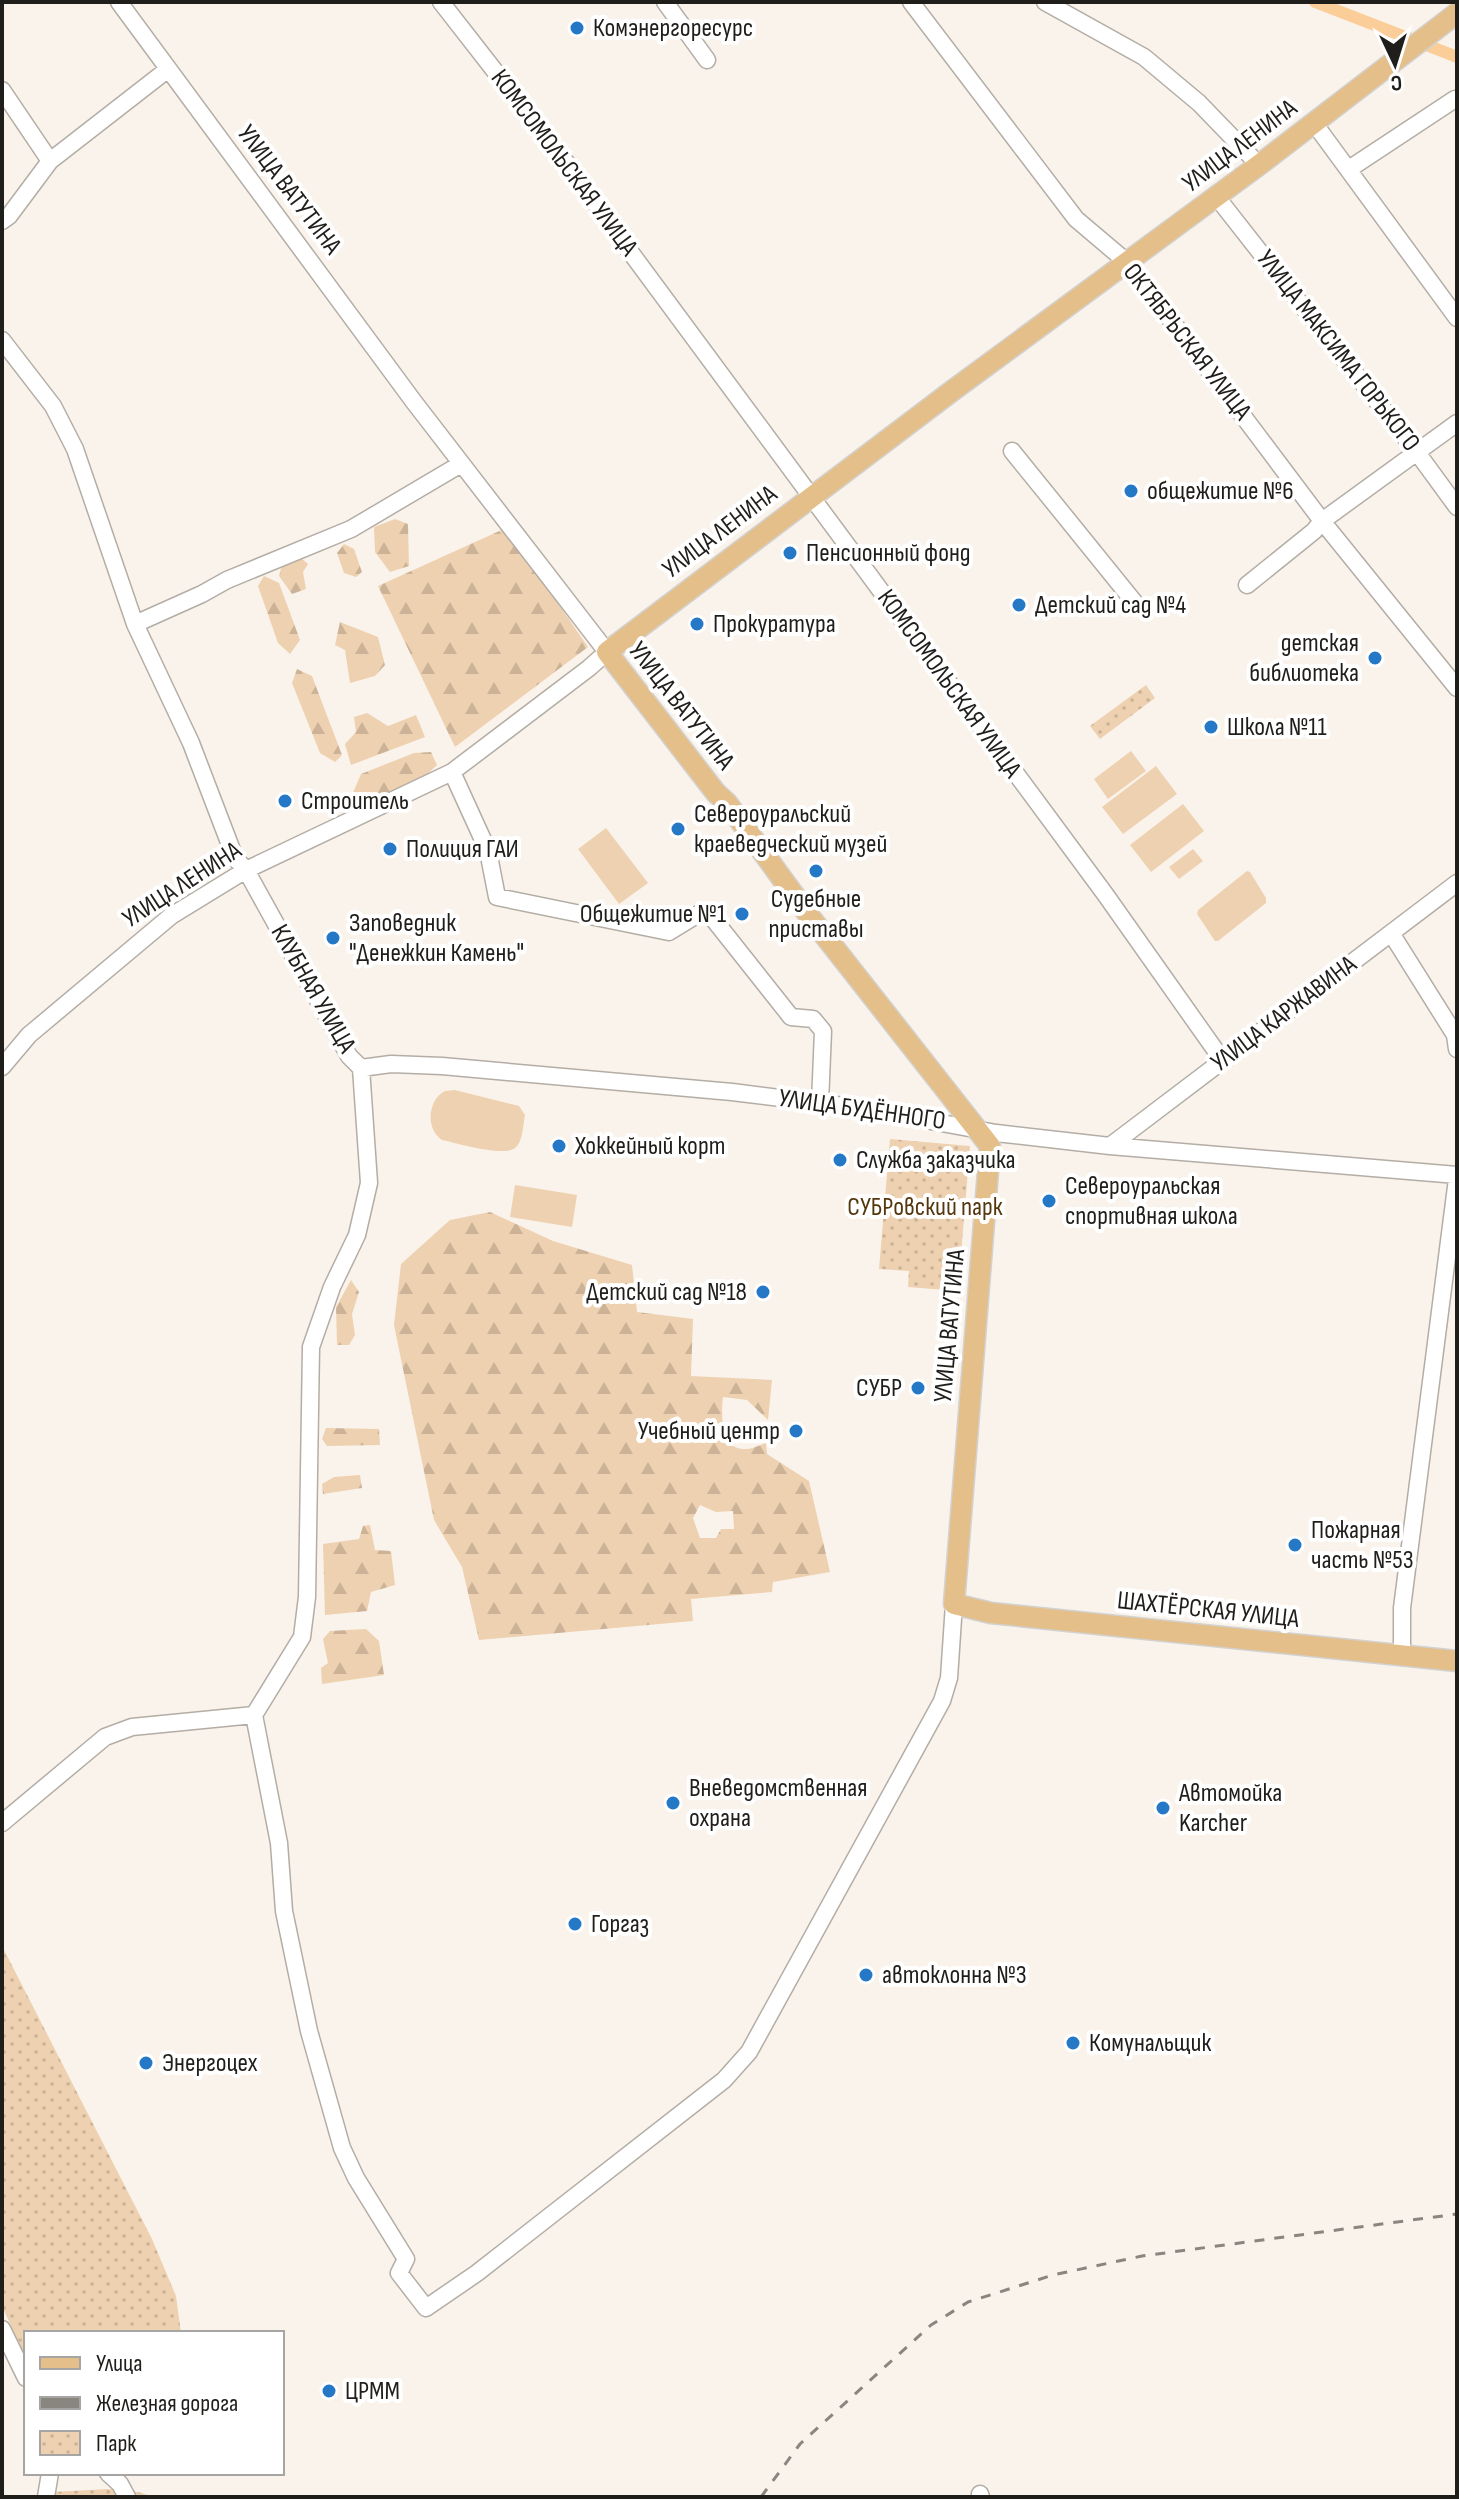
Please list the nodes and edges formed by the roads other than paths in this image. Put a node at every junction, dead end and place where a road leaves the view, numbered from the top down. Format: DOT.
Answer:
graph roads {
  1 [pos="119,2"];
  2 [pos="441,2"];
  3 [pos="665,2"];
  4 [pos="911,2"];
  5 [pos="1045,2"];
  6 [pos="1457,13"];
  7 [pos="707,60"];
  8 [pos="167,70"];
  9 [pos="2,90"];
  10 [pos="1457,100"];
  11 [pos="1314,123"];
  12 [pos="50,161"];
  13 [pos="1259,165"];
  14 [pos="1349,169"];
  15 [pos="1216,196"];
  16 [pos="2,221"];
  17 [pos="1128,263"];
  18 [pos="1457,318"];
  19 [pos="2,340"];
  20 [pos="1457,423"];
  21 [pos="1012,451"];
  22 [pos="1416,451"];
  23 [pos="461,464"];
  24 [pos="811,496"];
  25 [pos="1457,507"];
  26 [pos="1322,521"];
  27 [pos="1247,585"];
  28 [pos="1135,603"];
  29 [pos="135,624"];
  30 [pos="607,652"];
  31 [pos="1457,688"];
  32 [pos="452,772"];
  33 [pos="246,870"];
  34 [pos="1457,883"];
  35 [pos="1391,933"];
  36 [pos="1457,1049"];
  37 [pos="1223,1061"];
  38 [pos="2,1067"];
  39 [pos="361,1068"];
  40 [pos="820,1103"];
  41 [pos="976,1127"];
  42 [pos="1110,1146"];
  43 [pos="1457,1177"];
  44 [pos="954,1604"];
  45 [pos="1402,1657"];
  46 [pos="1457,1661"];
  47 [pos="254,1715"];
  48 [pos="2,1823"];
  49 [pos="2,2329"];
  50 [pos="24,2374"];
  51 [pos="50,2475"];
  52 [pos="110,2475"];
  53 [pos="46,2497"];
  54 [pos="127,2497"];
  1 -- 8 [label="street, УЛИЦА ВАТУТИНА"];
  2 -- 24 [label="street, КОМСОМОЛЬСКАЯ УЛИЦА"];
  3 -- 7 [label="street"];
  4 -- 17 [label="street, ОКТЯБРЬСКАЯ УЛИЦА"];
  5 -- 13 [label="street"];
  6 -- 11 [label="main road, УЛИЦА ЛЕНИНА"];
  8 -- 12 [label="street"];
  8 -- 23 [label="street, УЛИЦА ВАТУТИНА"];
  9 -- 12 [label="street"];
  10 -- 14 [label="street"];
  11 -- 13 [label="main road, УЛИЦА ЛЕНИНА"];
  11 -- 14 [label="street"];
  12 -- 16 [label="street"];
  13 -- 15 [label="main road, УЛИЦА ЛЕНИНА"];
  14 -- 18 [label="street"];
  15 -- 17 [label="main road, УЛИЦА ЛЕНИНА"];
  15 -- 22 [label="street, УЛИЦА МАКСИМА ГОРЬКОГО"];
  17 -- 24 [label="main road, УЛИЦА ЛЕНИНА"];
  17 -- 26 [label="street, ОКТЯБРЬСКАЯ УЛИЦА"];
  19 -- 29 [label="street, КЛУБНАЯ УЛИЦА"];
  20 -- 22 [label="street"];
  21 -- 28 [label="street"];
  22 -- 25 [label="street, УЛИЦА МАКСИМА ГОРЬКОГО"];
  22 -- 26 [label="street"];
  23 -- 29 [label="street"];
  23 -- 30 [label="street, УЛИЦА ВАТУТИНА"];
  24 -- 30 [label="main road, УЛИЦА ЛЕНИНА"];
  24 -- 37 [label="street, КОМСОМОЛЬСКАЯ УЛИЦА"];
  26 -- 27 [label="street"];
  26 -- 31 [label="street, ОКТЯБРЬСКАЯ УЛИЦА"];
  29 -- 33 [label="street, КЛУБНАЯ УЛИЦА"];
  30 -- 32 [label="street, УЛИЦА ЛЕНИНА"];
  30 -- 41 [label="main road, УЛИЦА ВАТУТИНА"];
  32 -- 33 [label="street, УЛИЦА ЛЕНИНА"];
  32 -- 40 [label="street"];
  33 -- 38 [label="street, УЛИЦА ЛЕНИНА"];
  33 -- 39 [label="street, КЛУБНАЯ УЛИЦА"];
  34 -- 35 [label="street, УЛИЦА КАРЖАВИНА"];
  35 -- 36 [label="street"];
  35 -- 37 [label="street, УЛИЦА КАРЖАВИНА"];
  37 -- 42 [label="street, УЛИЦА КАРЖАВИНА"];
  39 -- 40 [label="street, УЛИЦА БУДЁННОГО"];
  39 -- 47 [label="street, КЛУБНАЯ УЛИЦА"];
  40 -- 41 [label="street, УЛИЦА БУДЁННОГО"];
  41 -- 42 [label="street, УЛИЦА БУДЁННОГО"];
  41 -- 44 [label="main road, УЛИЦА ВАТУТИНА"];
  42 -- 43 [label="street, УЛИЦА БУДЁННОГО"];
  43 -- 45 [label="street"];
  44 -- 45 [label="main road, ШАХТЁРСКАЯ УЛИЦА"];
  44 -- 47 [label="street"];
  45 -- 46 [label="main road, ШАХТЁРСКАЯ УЛИЦА"];
  47 -- 48 [label="street"];
  49 -- 50 [label="street"];
  51 -- 53 [label="street"];
  52 -- 54 [label="street"];
}
